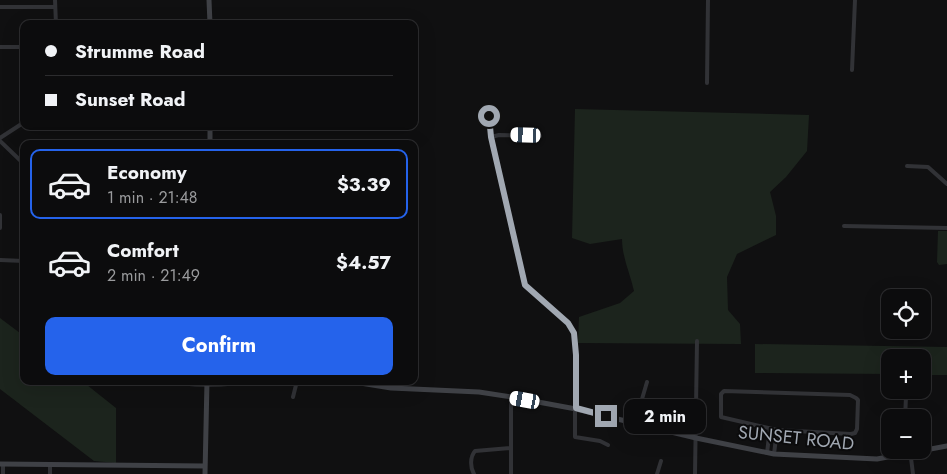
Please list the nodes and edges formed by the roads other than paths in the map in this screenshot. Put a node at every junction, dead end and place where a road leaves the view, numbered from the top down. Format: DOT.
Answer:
graph roads {
  1 [pos="55,0"];
  2 [pos="209,0"];
  3 [pos="708,0"];
  4 [pos="855,0"];
  5 [pos="0,7"];
  6 [pos="55,7"];
  7 [pos="56,20"];
  8 [pos="210,20"];
  9 [pos="0,47"];
  10 [pos="20,47"];
  11 [pos="852,70"];
  12 [pos="707,83"];
  13 [pos="489,116"];
  14 [pos="20,125"];
  15 [pos="540,136"];
  16 [pos="491,137"];
  17 [pos="0,139"];
  18 [pos="20,160"];
  19 [pos="908,166"];
  20 [pos="947,184"];
  21 [pos="0,215"];
  22 [pos="844,226"];
  23 [pos="0,228"];
  24 [pos="947,228"];
  25 [pos="0,260"];
  26 [pos="20,261"];
  27 [pos="697,341"];
  28 [pos="646,382"];
  29 [pos="207,385"];
  30 [pos="297,385"];
  31 [pos="373,385"];
  32 [pos="293,397"];
  33 [pos="511,397"];
  34 [pos="576,408"];
  35 [pos="635,423"];
  36 [pos="770,428"];
  37 [pos="777,430"];
  38 [pos="696,438"];
  39 [pos="608,445"];
  40 [pos="947,446"];
  41 [pos="511,448"];
  42 [pos="931,448"];
  43 [pos="767,452"];
  44 [pos="774,454"];
  45 [pos="881,458"];
  46 [pos="911,459"];
  47 [pos="661,461"];
  48 [pos="2,464"];
  49 [pos="50,464"];
  50 [pos="205,466"];
  51 [pos="3,474"];
  52 [pos="50,474"];
  53 [pos="205,474"];
  54 [pos="474,474"];
  55 [pos="511,474"];
  56 [pos="657,474"];
  57 [pos="695,474"];
  58 [pos="913,474"];
  1 -- 6 [label="street"];
  2 -- 8 [label="street"];
  3 -- 12 [label="street"];
  4 -- 11 [label="street"];
  5 -- 6 [label="street"];
  6 -- 7 [label="street"];
  9 -- 10 [label="street"];
  13 -- 16 [label="street"];
  14 -- 17 [label="street"];
  15 -- 16 [label="street"];
  16 -- 34 [label="street"];
  17 -- 18 [label="street"];
  19 -- 20 [label="street"];
  21 -- 23 [label="street"];
  22 -- 24 [label="street"];
  25 -- 26 [label="street"];
  27 -- 38 [label="street"];
  28 -- 35 [label="street"];
  29 -- 50 [label="street"];
  30 -- 32 [label="street"];
  31 -- 33 [label="street, SUNSET ROAD"];
  33 -- 34 [label="street, SUNSET ROAD"];
  33 -- 41 [label="street"];
  34 -- 35 [label="street, SUNSET ROAD"];
  34 -- 39 [label="street"];
  35 -- 38 [label="street, SUNSET ROAD"];
  36 -- 37 [label="street"];
  36 -- 37 [label="street"];
  36 -- 43 [label="street"];
  37 -- 44 [label="street"];
  38 -- 43 [label="street, SUNSET ROAD"];
  38 -- 57 [label="street"];
  40 -- 42 [label="street, SUNSET ROAD"];
  41 -- 54 [label="street"];
  41 -- 55 [label="street"];
  43 -- 44 [label="street, SUNSET ROAD"];
  44 -- 45 [label="street, SUNSET ROAD"];
  46 -- 58 [label="street"];
  47 -- 56 [label="street"];
  48 -- 49 [label="street"];
  48 -- 51 [label="street"];
  49 -- 50 [label="street"];
  49 -- 52 [label="street"];
  50 -- 53 [label="street"];
}
